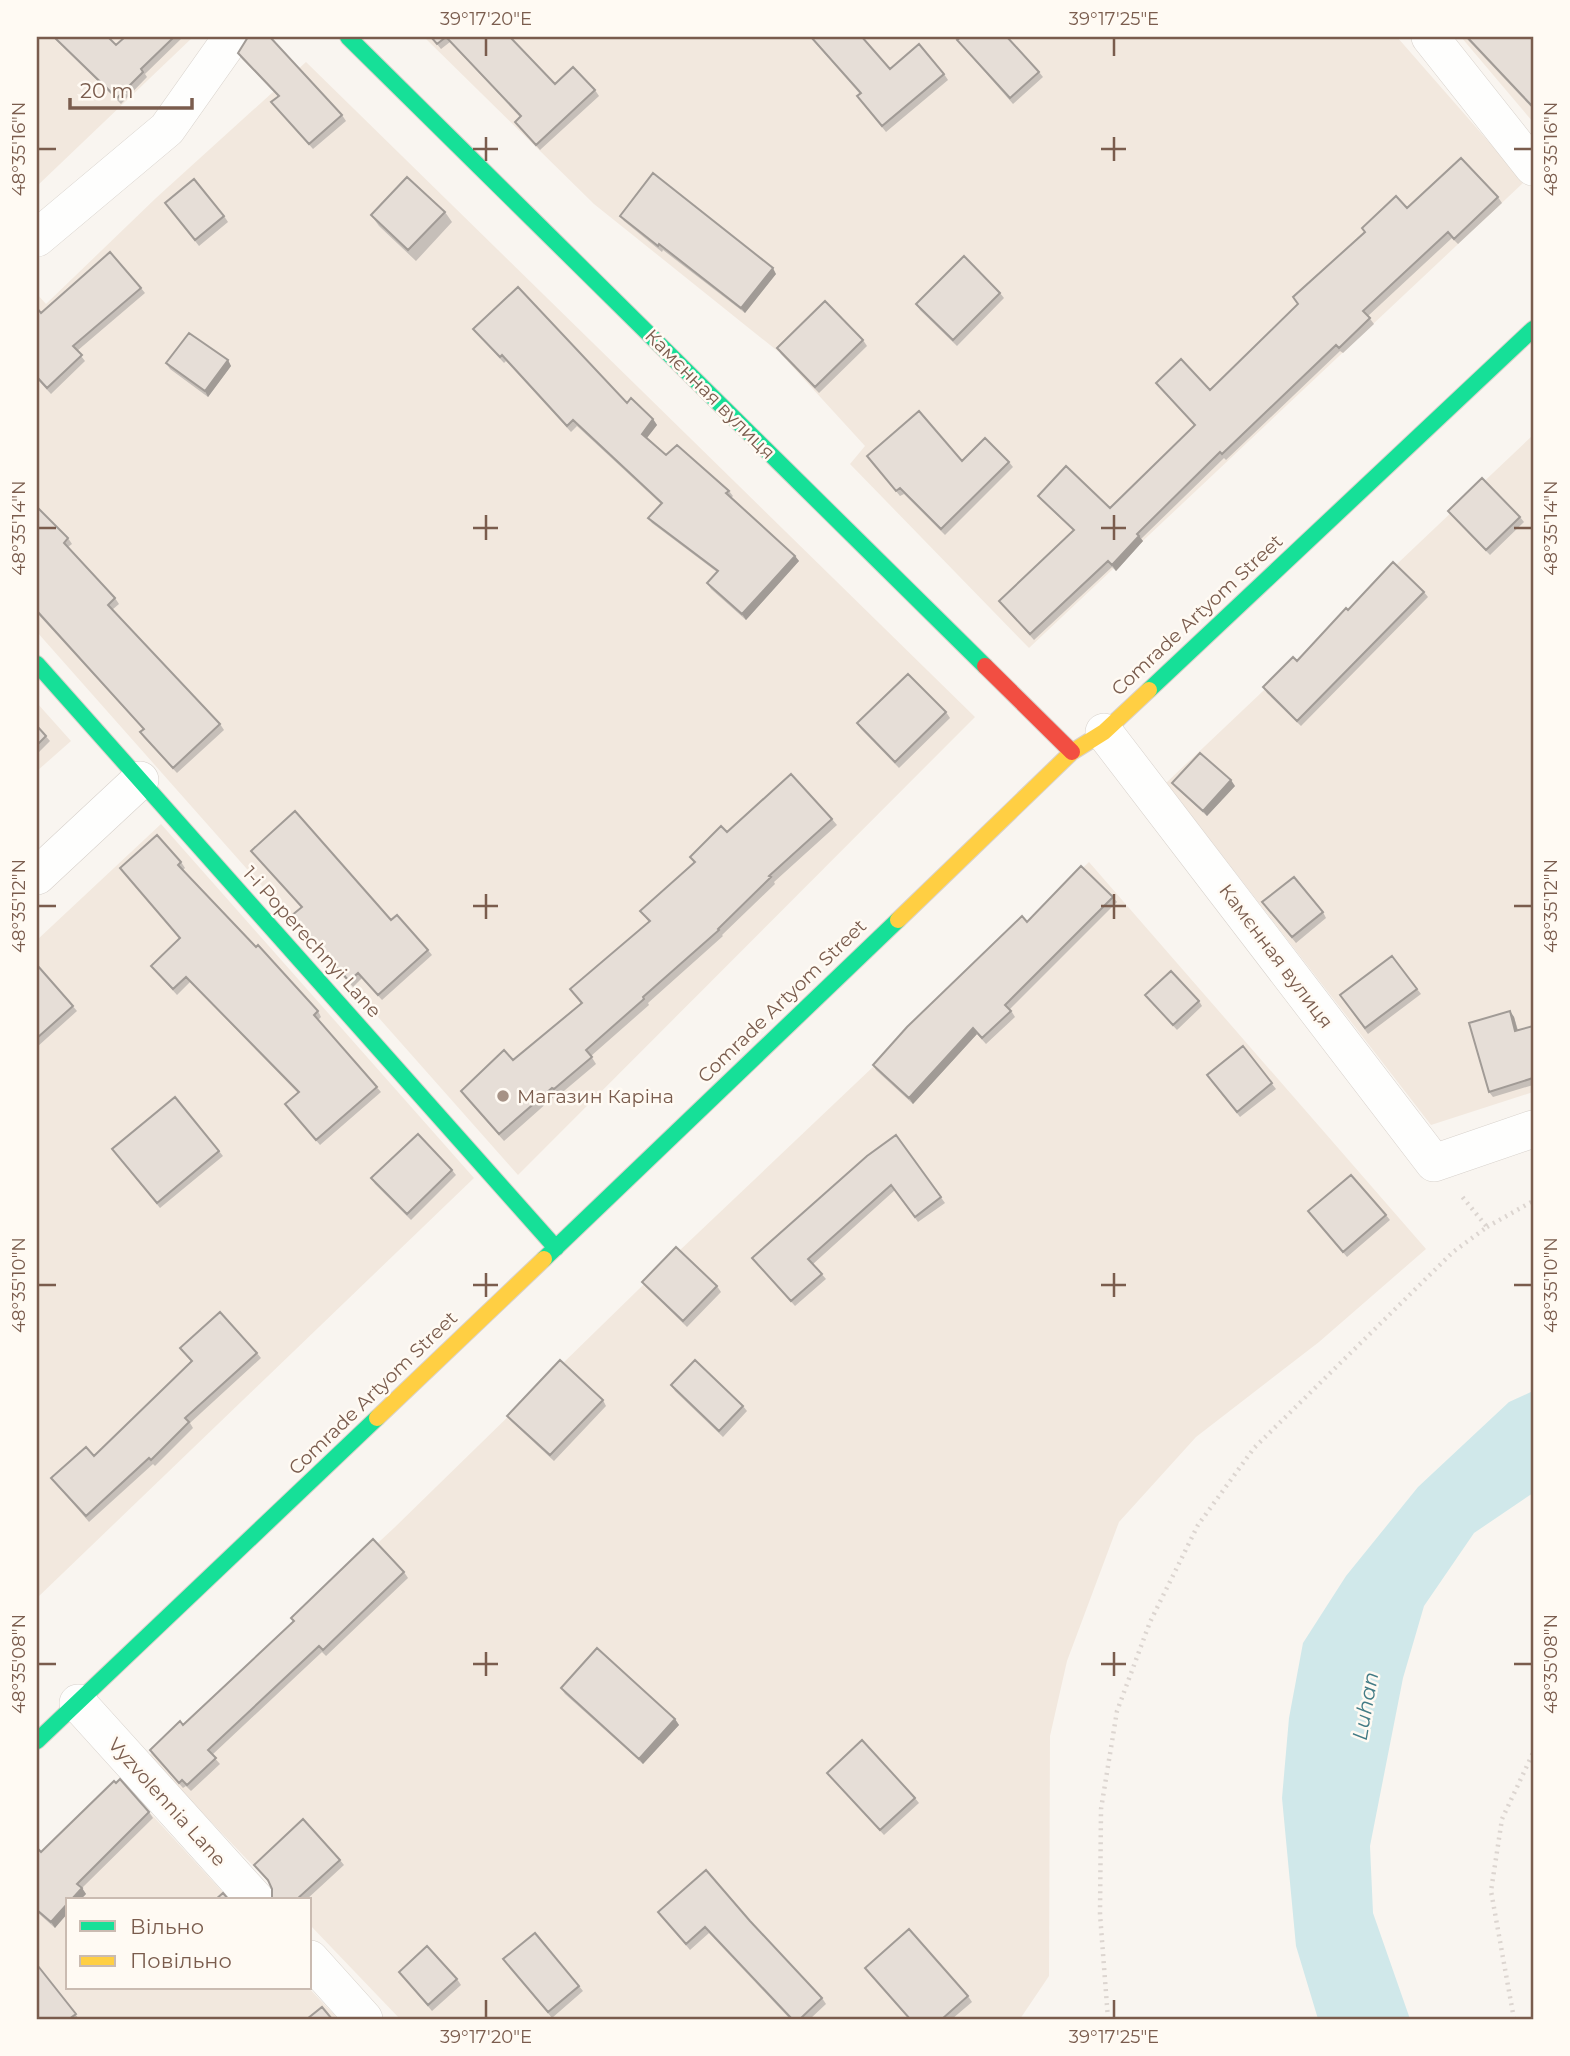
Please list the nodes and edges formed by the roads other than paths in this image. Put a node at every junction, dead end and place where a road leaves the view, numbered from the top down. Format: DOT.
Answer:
graph roads {
  1 [pos="232,37"];
  2 [pos="348,37"];
  3 [pos="1430,37"];
  4 [pos="1533,167"];
  5 [pos="37,238"];
  6 [pos="1533,329"];
  7 [pos="37,664"];
  8 [pos="1111,741"];
  9 [pos="1072,752"];
  10 [pos="140,780"];
  11 [pos="37,876"];
  12 [pos="1533,1129"];
  13 [pos="556,1248"];
  14 [pos="78,1703"];
  15 [pos="37,1741"];
  16 [pos="255,1898"];
  17 [pos="312,1961"];
  18 [pos="364,2019"];
  1 -- 5 [label="street"];
  2 -- 9 [label="street, Камєнная вулиця"];
  3 -- 4 [label="street"];
  6 -- 8 [label="street, Comrade Artyom Street"];
  7 -- 10 [label="street, 1-i Poperechnyi Lane"];
  8 -- 9 [label="street, Comrade Artyom Street"];
  8 -- 12 [label="street, Камєнная вулиця"];
  9 -- 13 [label="street, Comrade Artyom Street"];
  10 -- 11 [label="street"];
  10 -- 13 [label="street, 1-i Poperechnyi Lane"];
  13 -- 14 [label="street, Comrade Artyom Street"];
  14 -- 15 [label="street, Comrade Artyom Street"];
  14 -- 16 [label="street, Vyzvolennia Lane"];
  17 -- 18 [label="street"];
}
